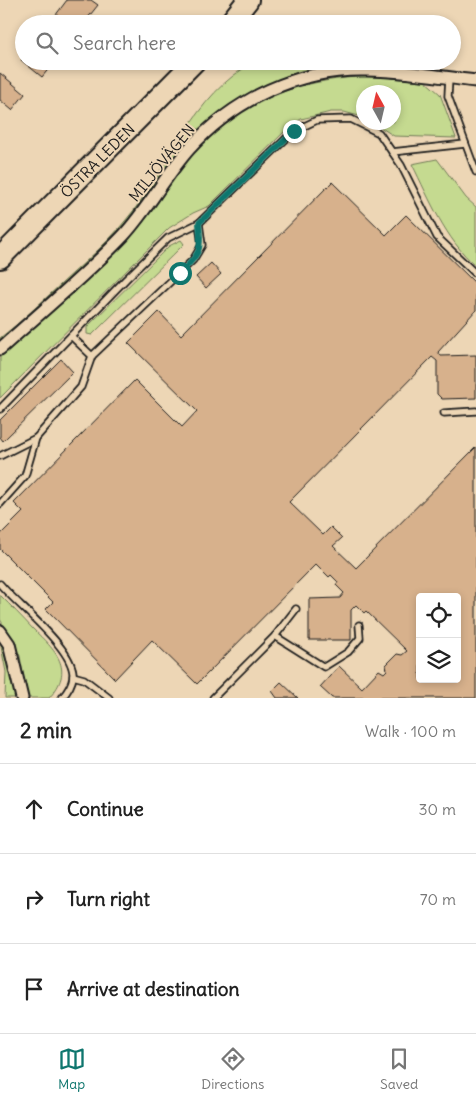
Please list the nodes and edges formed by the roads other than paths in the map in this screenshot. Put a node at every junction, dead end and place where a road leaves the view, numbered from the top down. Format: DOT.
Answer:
graph roads {
  1 [pos="248,0"];
  2 [pos="236,15"];
  3 [pos="187,70"];
  4 [pos="449,78"];
  5 [pos="476,81"];
  6 [pos="466,144"];
  7 [pos="392,152"];
  8 [pos="476,172"];
  9 [pos="199,223"];
  10 [pos="0,258"];
  11 [pos="476,274"];
  12 [pos="71,336"];
  13 [pos="0,348"];
  14 [pos="92,356"];
  15 [pos="0,409"];
  16 [pos="476,411"];
  17 [pos="444,413"];
  18 [pos="36,438"];
  19 [pos="0,456"];
  20 [pos="0,504"];
  21 [pos="0,584"];
  22 [pos="296,609"];
  23 [pos="359,625"];
  24 [pos="0,631"];
  25 [pos="275,636"];
  26 [pos="73,676"];
  27 [pos="22,698"];
  28 [pos="62,698"];
  29 [pos="109,698"];
  30 [pos="213,698"];
  1 -- 2 [label="highway"];
  3 -- 10 [label="highway, ÖSTRA LEDEN"];
  4 -- 5 [label="street, MILJÖVÄGEN"];
  4 -- 6 [label="lane"];
  4 -- 13 [label="street, MILJÖVÄGEN"];
  6 -- 7 [label="lane"];
  6 -- 8 [label="lane"];
  7 -- 9 [label="lane"];
  7 -- 11 [label="lane"];
  9 -- 12 [label="lane"];
  9 -- 14 [label="lane"];
  12 -- 14 [label="lane"];
  12 -- 15 [label="lane"];
  14 -- 18 [label="lane"];
  16 -- 17 [label="lane"];
  18 -- 19 [label="lane"];
  18 -- 20 [label="lane"];
  21 -- 26 [label="lane"];
  22 -- 25 [label="lane"];
  23 -- 25 [label="lane"];
  24 -- 27 [label="street"];
  25 -- 30 [label="lane"];
  26 -- 28 [label="lane"];
  26 -- 29 [label="lane"];
}
